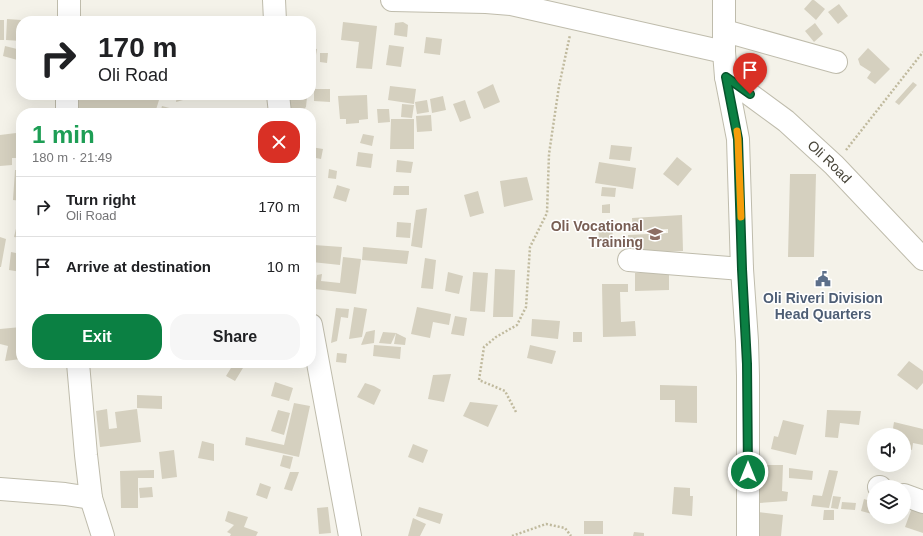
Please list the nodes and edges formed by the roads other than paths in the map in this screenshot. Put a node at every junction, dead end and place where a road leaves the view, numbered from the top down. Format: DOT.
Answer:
graph roads {
  1 [pos="69,0"];
  2 [pos="274,0"];
  3 [pos="392,0"];
  4 [pos="724,0"];
  5 [pos="69,16"];
  6 [pos="275,16"];
  7 [pos="725,41"];
  8 [pos="836,62"];
  9 [pos="726,77"];
  10 [pos="923,259"];
  11 [pos="629,260"];
  12 [pos="742,269"];
  13 [pos="316,353"];
  14 [pos="78,368"];
  15 [pos="0,489"];
  16 [pos="92,498"];
  17 [pos="911,498"];
  18 [pos="923,502"];
  19 [pos="103,536"];
  20 [pos="350,536"];
  21 [pos="748,536"];
  1 -- 5 [label="street"];
  2 -- 6 [label="street"];
  3 -- 7 [label="street"];
  4 -- 7 [label="street"];
  7 -- 8 [label="street"];
  7 -- 9 [label="street"];
  9 -- 10 [label="street, Oli Road"];
  9 -- 12 [label="street"];
  11 -- 12 [label="street"];
  12 -- 21 [label="street"];
  13 -- 20 [label="street"];
  14 -- 16 [label="street"];
  15 -- 16 [label="street"];
  16 -- 19 [label="street"];
  17 -- 18 [label="street"];
}
